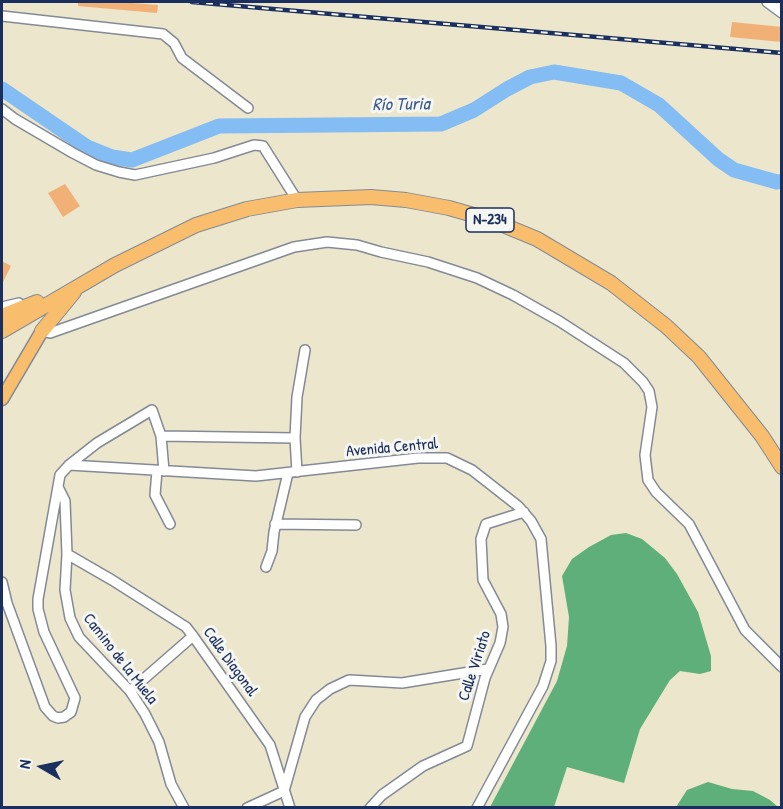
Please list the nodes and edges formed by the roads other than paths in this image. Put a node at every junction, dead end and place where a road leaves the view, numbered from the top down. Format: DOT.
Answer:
graph roads {
  1 [pos="767,2"];
  2 [pos="782,14"];
  3 [pos="2,16"];
  4 [pos="248,108"];
  5 [pos="2,109"];
  6 [pos="297,200"];
  7 [pos="79,286"];
  8 [pos="60,297"];
  9 [pos="33,304"];
  10 [pos="2,307"];
  11 [pos="2,316"];
  12 [pos="2,331"];
  13 [pos="42,332"];
  14 [pos="305,350"];
  15 [pos="2,399"];
  16 [pos="161,436"];
  17 [pos="295,438"];
  18 [pos="69,465"];
  19 [pos="782,467"];
  20 [pos="161,471"];
  21 [pos="293,473"];
  22 [pos="58,487"];
  23 [pos="524,512"];
  24 [pos="170,524"];
  25 [pos="275,524"];
  26 [pos="356,525"];
  27 [pos="67,554"];
  28 [pos="266,567"];
  29 [pos="2,582"];
  30 [pos="194,636"];
  31 [pos="782,667"];
  32 [pos="488,669"];
  33 [pos="130,691"];
  34 [pos="284,790"];
  35 [pos="183,807"];
  36 [pos="247,807"];
  37 [pos="290,807"];
  38 [pos="370,807"];
  39 [pos="477,807"];
  1 -- 2 [label="street"];
  3 -- 4 [label="street"];
  5 -- 6 [label="street"];
  6 -- 7 [label="highway, N-234"];
  6 -- 19 [label="highway, N-234"];
  7 -- 8 [label="highway, N-234"];
  7 -- 13 [label="highway"];
  8 -- 9 [label="highway"];
  8 -- 12 [label="highway, N-234"];
  9 -- 10 [label="street"];
  9 -- 11 [label="highway"];
  13 -- 15 [label="main road"];
  13 -- 31 [label="street"];
  14 -- 17 [label="street"];
  16 -- 17 [label="street"];
  16 -- 18 [label="street"];
  16 -- 20 [label="street"];
  17 -- 21 [label="street"];
  18 -- 20 [label="street, Avenida Central"];
  18 -- 22 [label="street"];
  20 -- 21 [label="street, Avenida Central"];
  20 -- 24 [label="street"];
  21 -- 23 [label="street, Avenida Central"];
  21 -- 25 [label="street"];
  22 -- 27 [label="street, Camino de la Muela"];
  22 -- 29 [label="street"];
  23 -- 32 [label="street, Calle Viriato"];
  23 -- 39 [label="street, Avenida Central"];
  25 -- 26 [label="street"];
  25 -- 28 [label="street"];
  27 -- 30 [label="street, Calle Diagonal"];
  27 -- 33 [label="street, Camino de la Muela"];
  30 -- 33 [label="street"];
  30 -- 34 [label="street, Calle Diagonal"];
  32 -- 34 [label="street"];
  32 -- 38 [label="street, Calle Viriato"];
  33 -- 35 [label="street, Camino de la Muela"];
  34 -- 36 [label="street"];
  34 -- 37 [label="street, Calle Diagonal"];
}
